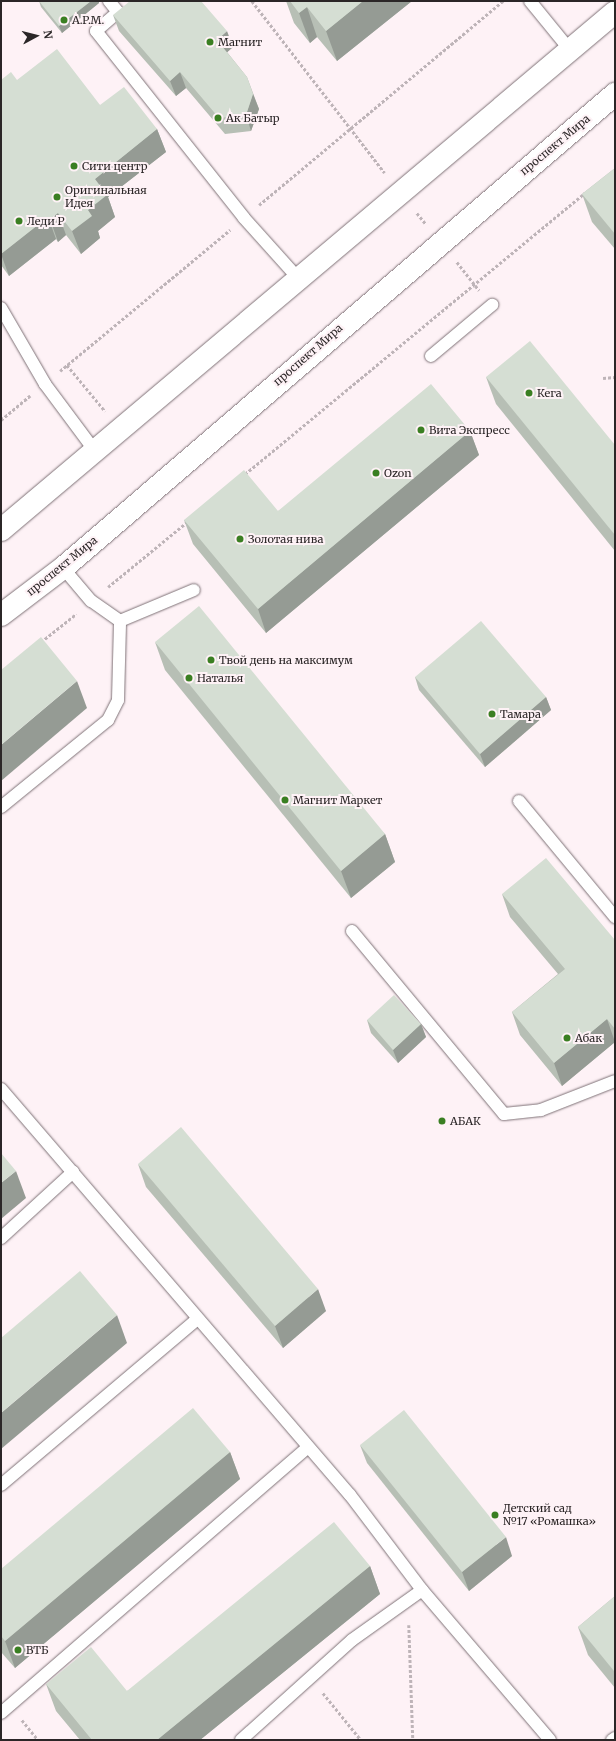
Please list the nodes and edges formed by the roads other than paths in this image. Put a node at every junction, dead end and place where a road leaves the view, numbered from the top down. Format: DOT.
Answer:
graph roads {
  1 [pos="109,1"];
  2 [pos="530,1"];
  3 [pos="615,12"];
  4 [pos="570,50"];
  5 [pos="615,94"];
  6 [pos="299,279"];
  7 [pos="492,305"];
  8 [pos="1,308"];
  9 [pos="431,356"];
  10 [pos="95,451"];
  11 [pos="1,530"];
  12 [pos="63,568"];
  13 [pos="194,590"];
  14 [pos="1,615"];
  15 [pos="120,621"];
  16 [pos="519,801"];
  17 [pos="1,807"];
  18 [pos="615,917"];
  19 [pos="352,931"];
  20 [pos="615,1082"];
  21 [pos="1,1089"];
  22 [pos="73,1172"];
  23 [pos="1,1238"];
  24 [pos="196,1320"];
  25 [pos="308,1447"];
  26 [pos="1,1485"];
  27 [pos="422,1590"];
  28 [pos="1,1713"];
  29 [pos="615,1738"];
  30 [pos="241,1740"];
  31 [pos="550,1740"];
  32 [pos="612,1740"];
  1 -- 6 [label="lane"];
  2 -- 4 [label="lane"];
  3 -- 4 [label="main road"];
  4 -- 6 [label="main road"];
  5 -- 12 [label="main road, проспект Мира"];
  6 -- 10 [label="main road"];
  7 -- 9 [label="lane"];
  8 -- 10 [label="lane"];
  10 -- 11 [label="main road"];
  12 -- 14 [label="main road, проспект Мира"];
  12 -- 15 [label="lane"];
  13 -- 15 [label="lane"];
  15 -- 17 [label="lane"];
  16 -- 18 [label="lane"];
  19 -- 20 [label="lane"];
  21 -- 22 [label="lane"];
  22 -- 23 [label="lane"];
  22 -- 24 [label="lane"];
  24 -- 25 [label="lane"];
  24 -- 26 [label="lane"];
  25 -- 27 [label="lane"];
  25 -- 28 [label="lane"];
  27 -- 30 [label="lane"];
  27 -- 31 [label="lane"];
  29 -- 32 [label="lane"];
}
